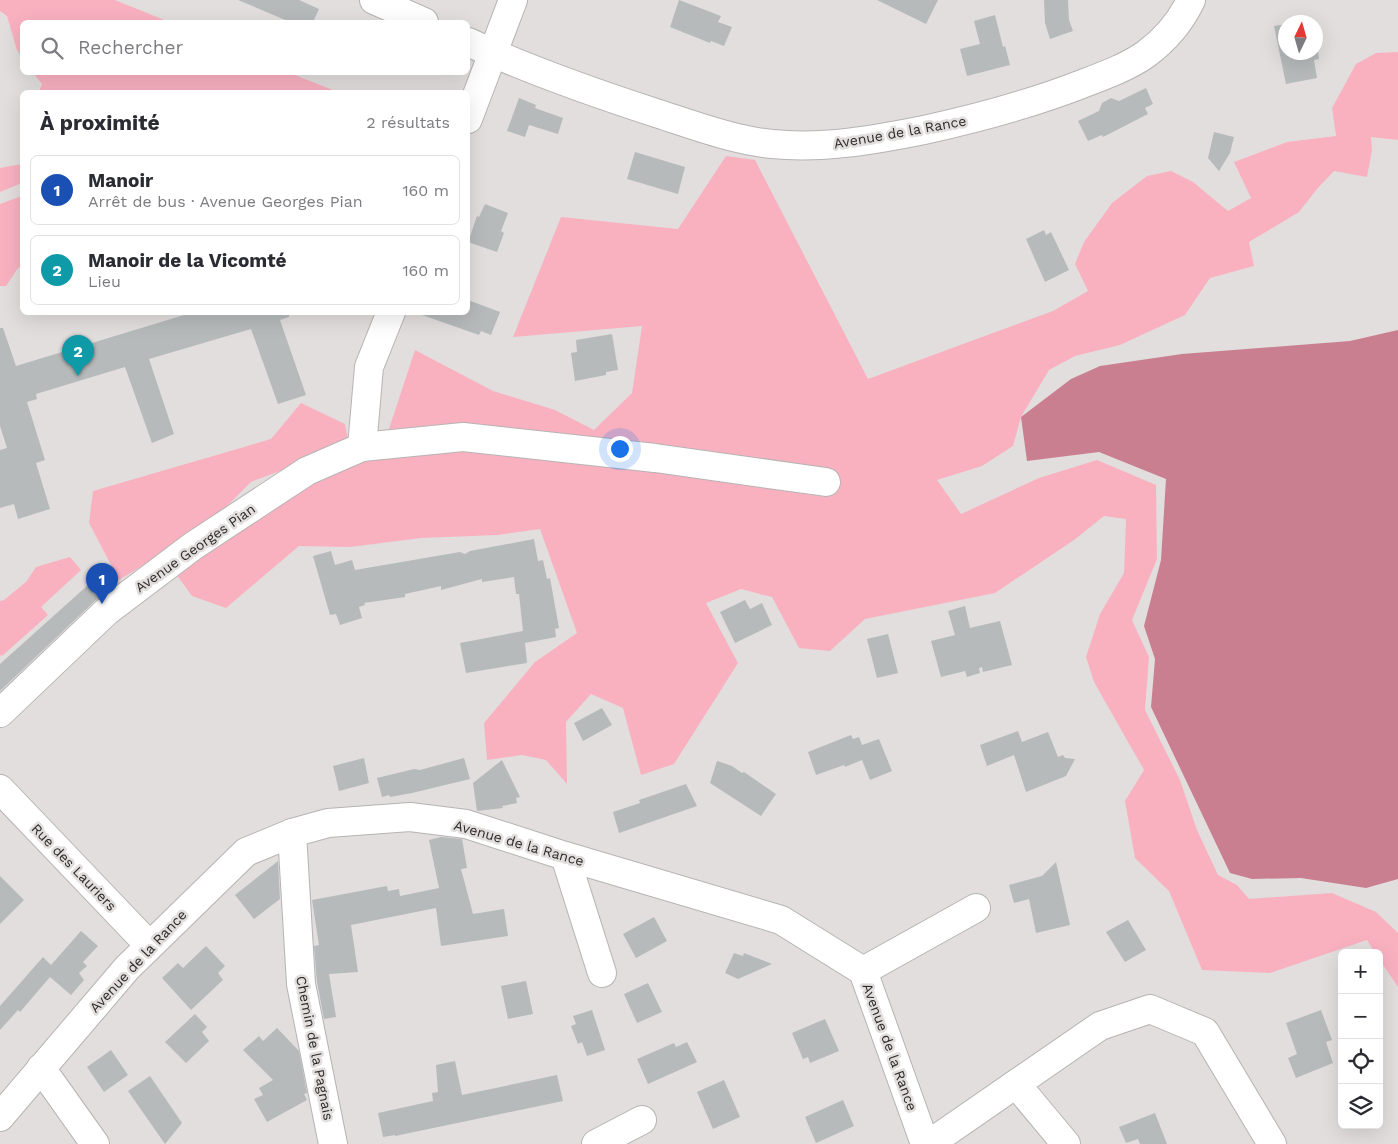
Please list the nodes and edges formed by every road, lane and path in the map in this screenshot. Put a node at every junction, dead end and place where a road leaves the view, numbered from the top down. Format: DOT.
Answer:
graph roads {
  1 [pos="374,0"];
  2 [pos="513,0"];
  3 [pos="1191,0"];
  4 [pos="419,20"];
  5 [pos="470,43"];
  6 [pos="493,54"];
  7 [pos="470,114"];
  8 [pos="390,315"];
  9 [pos="362,447"];
  10 [pos="826,482"];
  11 [pos="0,713"];
  12 [pos="0,789"];
  13 [pos="292,833"];
  14 [pos="565,856"];
  15 [pos="976,908"];
  16 [pos="149,945"];
  17 [pos="863,971"];
  18 [pos="602,973"];
  19 [pos="41,1068"];
  20 [pos="1016,1084"];
  21 [pos="0,1117"];
  22 [pos="642,1120"];
  23 [pos="94,1144"];
  24 [pos="333,1144"];
  25 [pos="596,1144"];
  26 [pos="925,1144"];
  27 [pos="929,1144"];
  28 [pos="1066,1144"];
  29 [pos="1272,1144"];
  1 -- 4 [label="street"];
  2 -- 6 [label="street"];
  3 -- 6 [label="street, Avenue de la Rance"];
  5 -- 6 [label="street, Avenue de la Rance"];
  6 -- 7 [label="street"];
  8 -- 9 [label="street"];
  9 -- 10 [label="street, Avenue Georges Pian"];
  9 -- 11 [label="street, Avenue Georges Pian"];
  12 -- 16 [label="street, Rue des Lauriers"];
  13 -- 14 [label="street, Avenue de la Rance"];
  13 -- 16 [label="street, Avenue de la Rance"];
  13 -- 24 [label="street, Chemin de la Pagnais"];
  14 -- 17 [label="street, Avenue de la Rance"];
  14 -- 18 [label="street"];
  15 -- 17 [label="street"];
  16 -- 19 [label="street, Avenue de la Rance"];
  17 -- 26 [label="street, Avenue de la Rance"];
  19 -- 21 [label="street, Avenue de la Rance"];
  19 -- 23 [label="street"];
  20 -- 27 [label="street"];
  20 -- 28 [label="street"];
  20 -- 29 [label="street"];
  22 -- 25 [label="street"];
}
